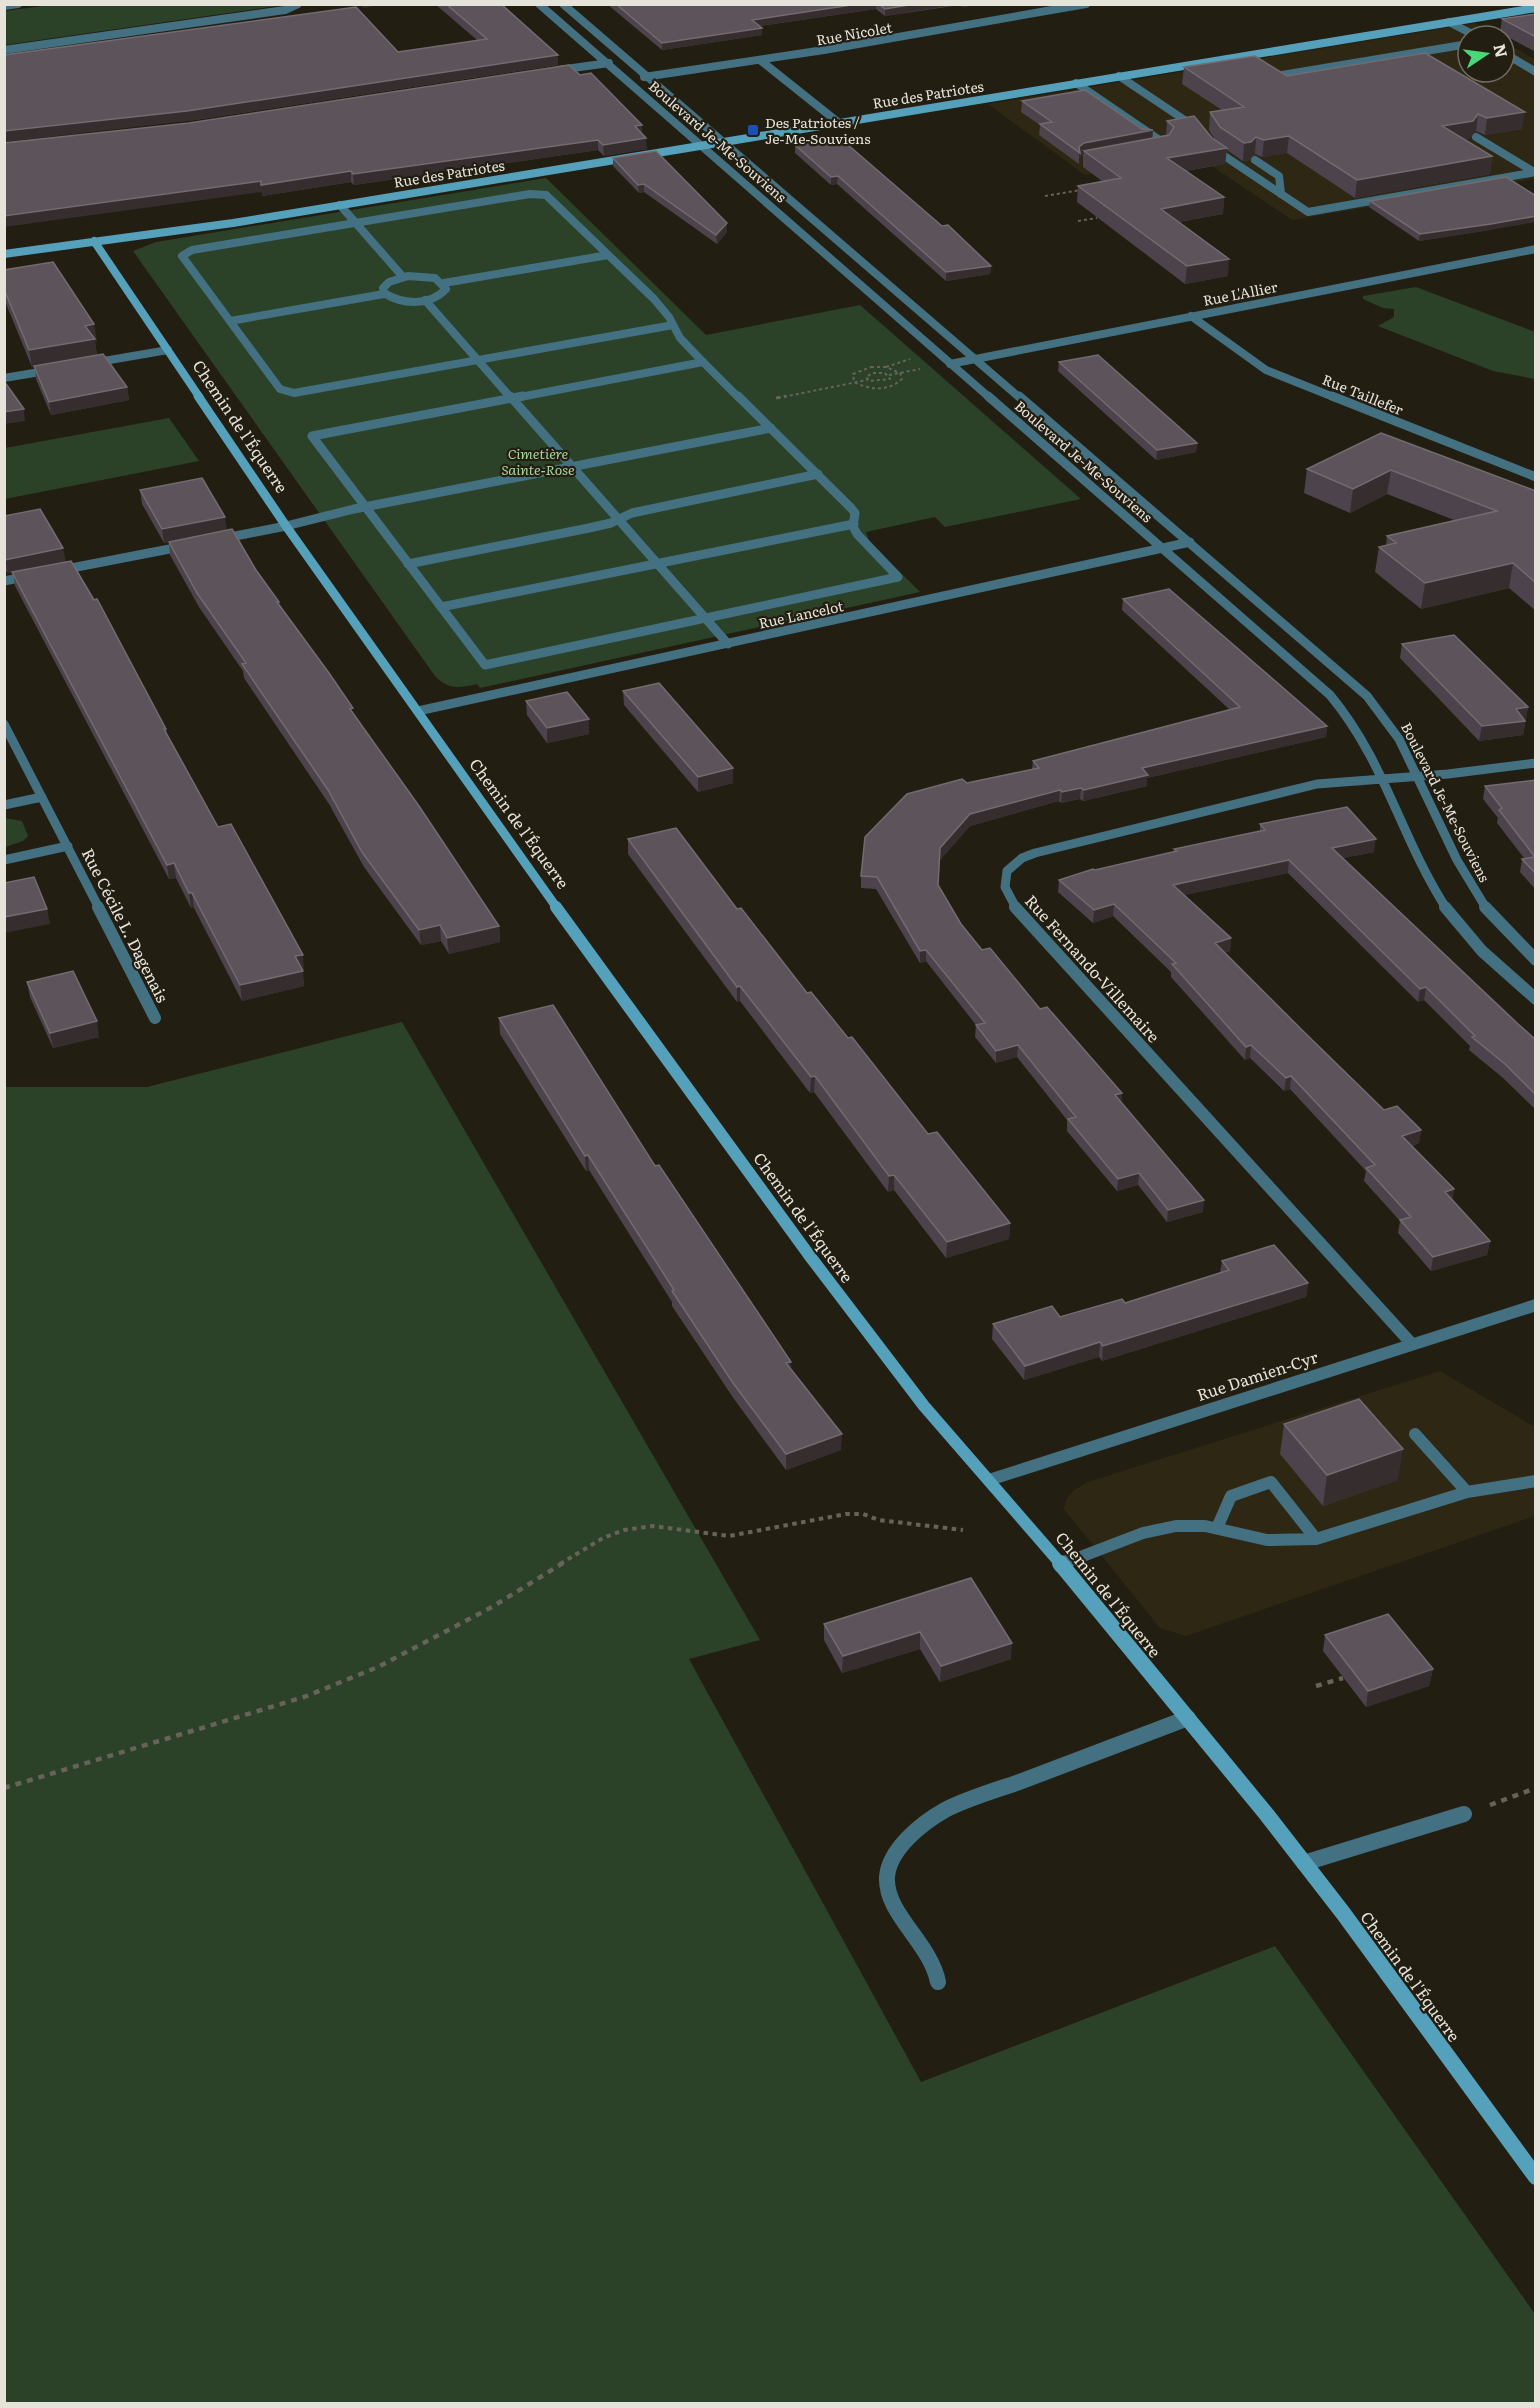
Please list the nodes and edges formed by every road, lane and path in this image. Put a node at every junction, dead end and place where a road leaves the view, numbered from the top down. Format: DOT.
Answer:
graph roads {
  1 [pos="18,4"];
  2 [pos="298,4"];
  3 [pos="539,4"];
  4 [pos="563,4"];
  5 [pos="1086,4"];
  6 [pos="4,6"];
  7 [pos="1536,8"];
  8 [pos="1449,22"];
  9 [pos="1456,26"];
  10 [pos="1456,46"];
  11 [pos="4,50"];
  12 [pos="627,60"];
  13 [pos="760,60"];
  14 [pos="1516,60"];
  15 [pos="606,63"];
  16 [pos="545,72"];
  17 [pos="1536,72"];
  18 [pos="1282,75"];
  19 [pos="1119,76"];
  20 [pos="647,77"];
  21 [pos="625,80"];
  22 [pos="1076,83"];
  23 [pos="839,123"];
  24 [pos="1203,132"];
  25 [pos="1476,137"];
  26 [pos="1209,141"];
  27 [pos="722,142"];
  28 [pos="700,146"];
  29 [pos="1156,147"];
  30 [pos="1255,160"];
  31 [pos="1535,172"];
  32 [pos="1086,189"];
  33 [pos="1281,194"];
  34 [pos="1045,196"];
  35 [pos="340,205"];
  36 [pos="1097,218"];
  37 [pos="1078,221"];
  38 [pos="355,222"];
  39 [pos="94,241"];
  40 [pos="1536,249"];
  41 [pos="4,254"];
  42 [pos="608,255"];
  43 [pos="403,277"];
  44 [pos="444,283"];
  45 [pos="384,294"];
  46 [pos="425,300"];
  47 [pos="1191,316"];
  48 [pos="230,321"];
  49 [pos="673,325"];
  50 [pos="168,350"];
  51 [pos="918,358"];
  52 [pos="975,358"];
  53 [pos="477,359"];
  54 [pos="703,362"];
  55 [pos="950,364"];
  56 [pos="80,365"];
  57 [pos="885,367"];
  58 [pos="866,368"];
  59 [pos="59,369"];
  60 [pos="873,373"];
  61 [pos="900,373"];
  62 [pos="888,375"];
  63 [pos="4,378"];
  64 [pos="867,380"];
  65 [pos="854,382"];
  66 [pos="884,382"];
  67 [pos="888,387"];
  68 [pos="512,399"];
  69 [pos="745,404"];
  70 [pos="771,428"];
  71 [pos="573,467"];
  72 [pos="818,474"];
  73 [pos="1536,477"];
  74 [pos="366,508"];
  75 [pos="619,519"];
  76 [pos="854,524"];
  77 [pos="286,526"];
  78 [pos="206,542"];
  79 [pos="1190,542"];
  80 [pos="196,544"];
  81 [pos="1163,549"];
  82 [pos="657,562"];
  83 [pos="408,564"];
  84 [pos="50,572"];
  85 [pos="38,574"];
  86 [pos="4,581"];
  87 [pos="441,607"];
  88 [pos="706,618"];
  89 [pos="728,644"];
  90 [pos="418,711"];
  91 [pos="4,724"];
  92 [pos="1536,763"];
  93 [pos="1418,776"];
  94 [pos="1384,778"];
  95 [pos="42,797"];
  96 [pos="4,805"];
  97 [pos="68,846"];
  98 [pos="4,860"];
  99 [pos="1536,960"];
  100 [pos="1536,999"];
  101 [pos="155,1018"];
  102 [pos="1536,1305"];
  103 [pos="1411,1343"];
  104 [pos="1415,1434"];
  105 [pos="989,1480"];
  106 [pos="1536,1480"];
  107 [pos="1467,1492"];
  108 [pos="1217,1528"];
  109 [pos="963,1530"];
  110 [pos="1316,1539"];
  111 [pos="1061,1564"];
  112 [pos="1343,1678"];
  113 [pos="1316,1686"];
  114 [pos="1188,1718"];
  115 [pos="4,1788"];
  116 [pos="1536,1788"];
  117 [pos="1464,1814"];
  118 [pos="1304,1863"];
  119 [pos="938,1982"];
  120 [pos="1536,2177"];
  1 -- 6 [label="street"];
  2 -- 11 [label="street"];
  3 -- 15 [label="street, Boulevard Je-Me-Souviens"];
  4 -- 12 [label="street, Boulevard Je-Me-Souviens"];
  5 -- 13 [label="street, Rue Nicolet"];
  7 -- 8 [label="street, Rue des Patriotes"];
  8 -- 9 [label="street"];
  8 -- 19 [label="street, Rue des Patriotes"];
  10 -- 18 [label="street"];
  12 -- 15 [label="street"];
  12 -- 20 [label="street, Boulevard Je-Me-Souviens"];
  13 -- 20 [label="street, Rue Nicolet"];
  13 -- 23 [label="street"];
  14 -- 17 [label="street"];
  15 -- 16 [label="street"];
  15 -- 21 [label="street, Boulevard Je-Me-Souviens"];
  19 -- 22 [label="street, Rue des Patriotes"];
  19 -- 24 [label="street"];
  20 -- 21 [label="street, Rue Nicolet"];
  20 -- 27 [label="street, Boulevard Je-Me-Souviens"];
  21 -- 28 [label="street, Boulevard Je-Me-Souviens"];
  22 -- 23 [label="street, Rue des Patriotes"];
  22 -- 29 [label="street"];
  23 -- 27 [label="street, Rue des Patriotes"];
  25 -- 31 [label="street"];
  26 -- 33 [label="street"];
  27 -- 28 [label="street, Rue des Patriotes"];
  27 -- 52 [label="street, Boulevard Je-Me-Souviens"];
  28 -- 35 [label="street, Rue des Patriotes"];
  28 -- 55 [label="street, Boulevard Je-Me-Souviens"];
  30 -- 33 [label="street"];
  31 -- 33 [label="street"];
  32 -- 34 [label="path"];
  35 -- 38 [label="street"];
  35 -- 39 [label="street, Rue des Patriotes"];
  36 -- 37 [label="path"];
  38 -- 42 [label="street"];
  38 -- 43 [label="street"];
  38 -- 48 [label="street"];
  39 -- 41 [label="street, Rue des Patriotes"];
  39 -- 50 [label="street, Chemin de l'Équerre"];
  40 -- 47 [label="street, Rue L'Allier"];
  42 -- 44 [label="street"];
  42 -- 49 [label="street"];
  43 -- 44 [label="street"];
  43 -- 45 [label="street"];
  44 -- 46 [label="street"];
  45 -- 46 [label="street"];
  45 -- 48 [label="street"];
  46 -- 53 [label="street"];
  47 -- 52 [label="street, Rue L'Allier"];
  47 -- 73 [label="street, Rue Taillefer"];
  48 -- 53 [label="street"];
  49 -- 53 [label="street"];
  49 -- 54 [label="street"];
  50 -- 56 [label="street"];
  50 -- 77 [label="street, Chemin de l'Équerre"];
  51 -- 57 [label="path"];
  52 -- 55 [label="street, Rue L'Allier"];
  52 -- 79 [label="street, Boulevard Je-Me-Souviens"];
  53 -- 68 [label="street"];
  54 -- 68 [label="street"];
  54 -- 69 [label="street"];
  55 -- 81 [label="street, Boulevard Je-Me-Souviens"];
  57 -- 58 [label="path"];
  57 -- 61 [label="path"];
  58 -- 60 [label="path"];
  58 -- 65 [label="path"];
  59 -- 63 [label="street"];
  60 -- 62 [label="path"];
  60 -- 64 [label="path"];
  61 -- 62 [label="path"];
  61 -- 67 [label="path"];
  62 -- 66 [label="path"];
  64 -- 65 [label="path"];
  64 -- 66 [label="path"];
  65 -- 67 [label="path"];
  65 -- 69 [label="path"];
  66 -- 67 [label="path"];
  68 -- 71 [label="street"];
  68 -- 74 [label="street"];
  69 -- 70 [label="street"];
  70 -- 71 [label="street"];
  70 -- 72 [label="street"];
  71 -- 74 [label="street"];
  71 -- 75 [label="street"];
  72 -- 75 [label="street"];
  72 -- 76 [label="street"];
  74 -- 77 [label="street"];
  74 -- 83 [label="street"];
  75 -- 82 [label="street"];
  75 -- 83 [label="street"];
  76 -- 82 [label="street"];
  76 -- 88 [label="street"];
  77 -- 78 [label="street"];
  77 -- 90 [label="street, Chemin de l'Équerre"];
  79 -- 81 [label="street, Rue Lancelot"];
  79 -- 93 [label="street, Boulevard Je-Me-Souviens"];
  80 -- 84 [label="street"];
  81 -- 89 [label="street, Rue Lancelot"];
  81 -- 94 [label="street, Boulevard Je-Me-Souviens"];
  82 -- 87 [label="street"];
  82 -- 88 [label="street"];
  83 -- 87 [label="street"];
  85 -- 86 [label="street"];
  87 -- 88 [label="street"];
  88 -- 89 [label="street"];
  89 -- 90 [label="street, Rue Lancelot"];
  90 -- 105 [label="street, Chemin de l'Équerre"];
  91 -- 95 [label="street, Rue Cécile L. Dagenais"];
  92 -- 93 [label="street, Rue Fernando-Villemaire"];
  93 -- 94 [label="street, Rue Fernando-Villemaire"];
  93 -- 99 [label="street, Boulevard Je-Me-Souviens"];
  94 -- 100 [label="street, Boulevard Je-Me-Souviens"];
  94 -- 103 [label="street, Rue Fernando-Villemaire"];
  95 -- 96 [label="street"];
  95 -- 97 [label="street, Rue Cécile L. Dagenais"];
  97 -- 98 [label="street, Rue Cécile L. Dagenais"];
  97 -- 101 [label="street, Rue Cécile L. Dagenais"];
  102 -- 103 [label="street, Rue Damien-Cyr"];
  103 -- 105 [label="street, Rue Damien-Cyr"];
  104 -- 107 [label="street"];
  105 -- 111 [label="street, Chemin de l'Équerre"];
  106 -- 107 [label="street"];
  107 -- 110 [label="street"];
  108 -- 110 [label="street"];
  108 -- 110 [label="street"];
  108 -- 111 [label="street"];
  109 -- 115 [label="path"];
  111 -- 114 [label="street, Chemin de l'Équerre"];
  112 -- 113 [label="path"];
  114 -- 118 [label="street, Chemin de l'Équerre"];
  114 -- 119 [label="street"];
  116 -- 117 [label="path"];
  117 -- 118 [label="street"];
  118 -- 120 [label="street, Chemin de l'Équerre"];
}
